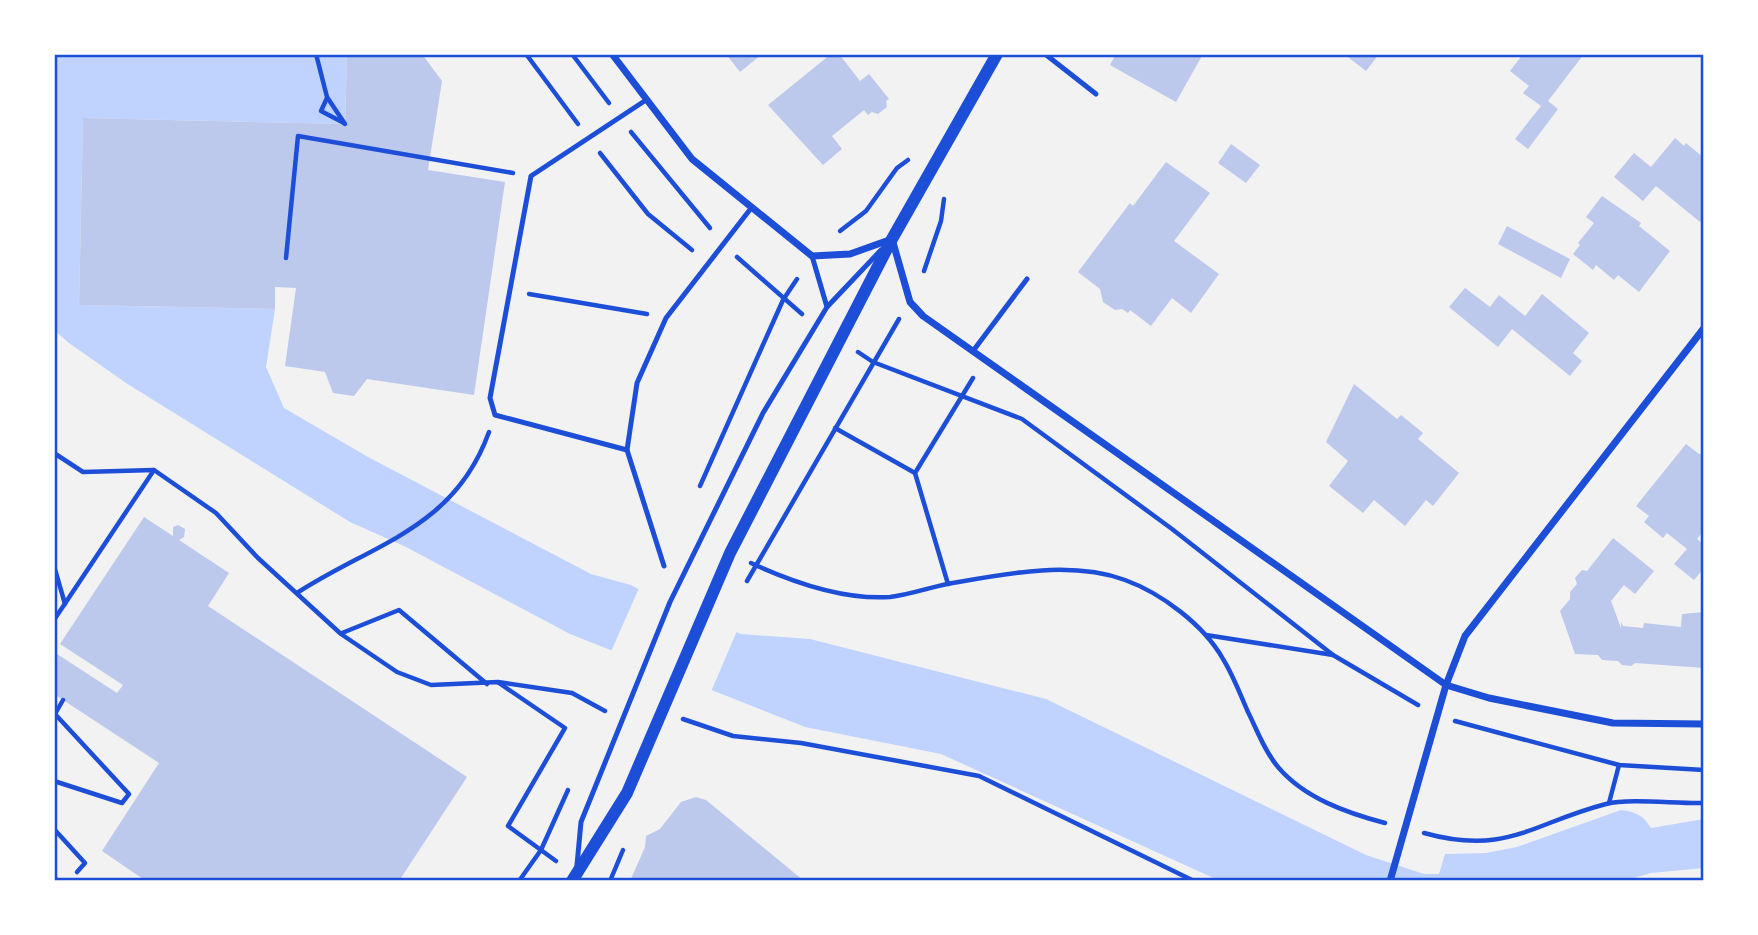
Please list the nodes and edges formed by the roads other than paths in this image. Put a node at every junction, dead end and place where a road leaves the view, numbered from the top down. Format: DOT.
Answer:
graph roads {
  1 [pos="612,54"];
  2 [pos="997,54"];
  3 [pos="1045,54"];
  4 [pos="1096,94"];
  5 [pos="646,100"];
  6 [pos="752,207"];
  7 [pos="892,239"];
  8 [pos="812,256"];
  9 [pos="1027,279"];
  10 [pos="827,307"];
  11 [pos="1704,328"];
  12 [pos="973,351"];
  13 [pos="627,450"];
  14 [pos="664,566"];
  15 [pos="1446,685"];
  16 [pos="1704,724"];
  17 [pos="577,879"];
  18 [pos="1390,881"];
  1 -- 5 [label="street"];
  2 -- 7 [label="street"];
  3 -- 4 [label="lane"];
  5 -- 6 [label="street"];
  5 -- 13 [label="lane"];
  6 -- 8 [label="street"];
  6 -- 13 [label="lane"];
  7 -- 8 [label="street"];
  7 -- 10 [label="lane"];
  7 -- 12 [label="street"];
  7 -- 17 [label="street"];
  8 -- 10 [label="lane"];
  9 -- 12 [label="lane"];
  10 -- 17 [label="lane"];
  11 -- 15 [label="street"];
  12 -- 15 [label="street"];
  13 -- 14 [label="lane"];
  15 -- 16 [label="street"];
  15 -- 18 [label="street"];
}
